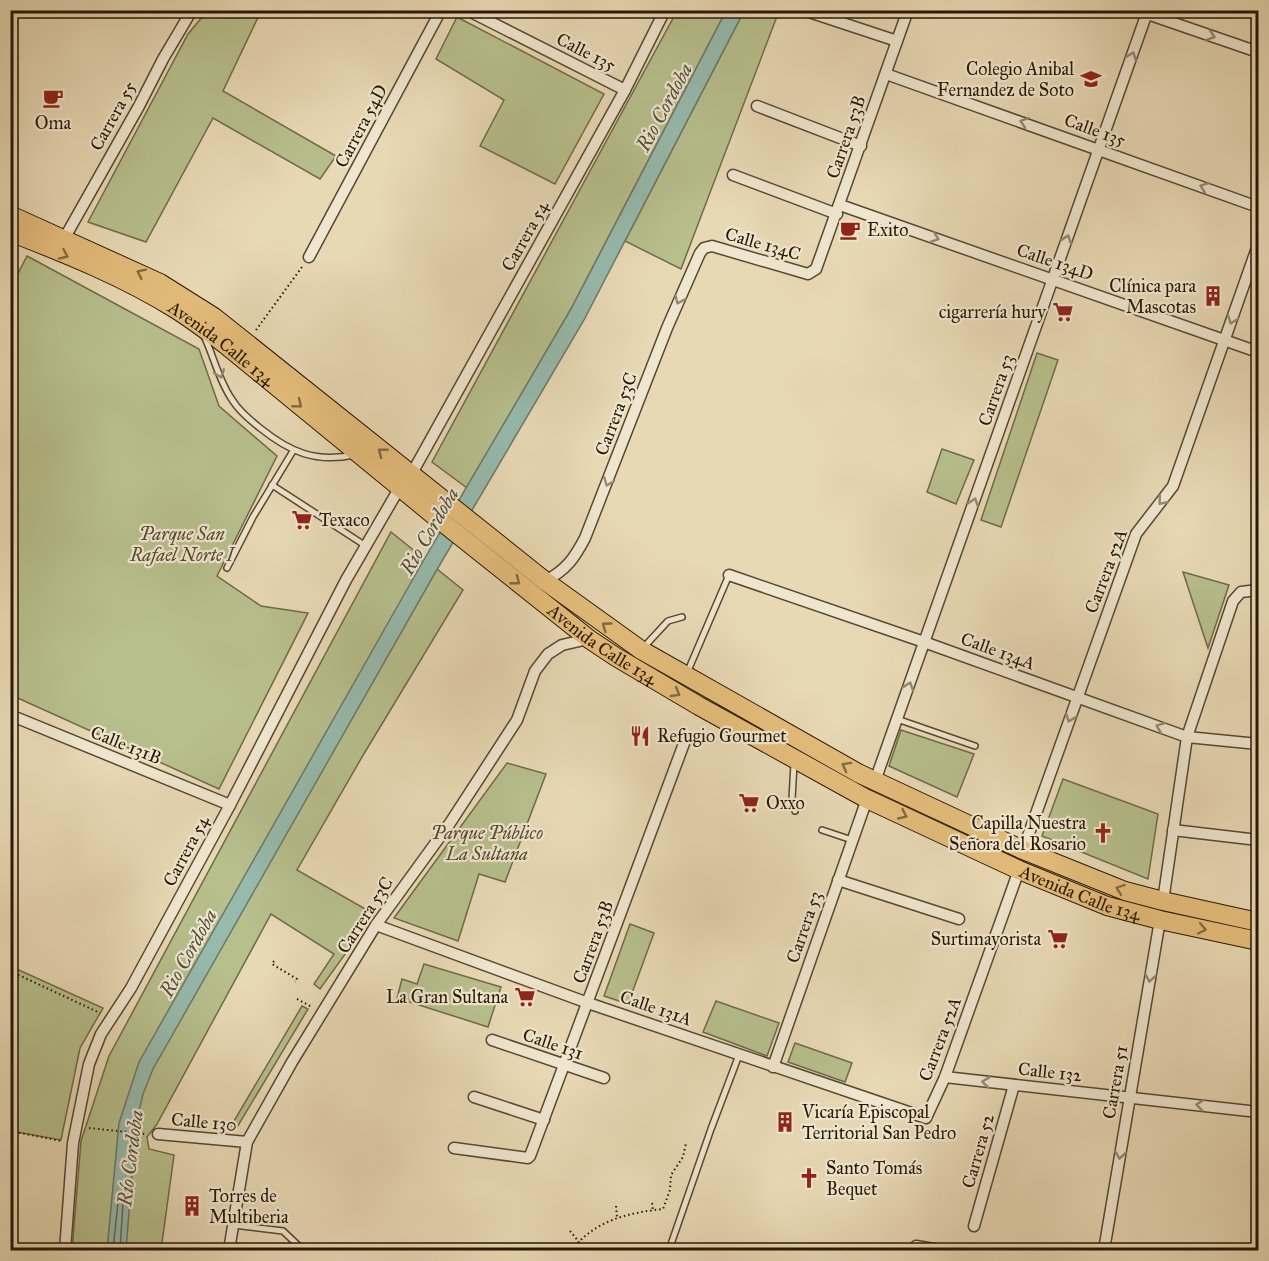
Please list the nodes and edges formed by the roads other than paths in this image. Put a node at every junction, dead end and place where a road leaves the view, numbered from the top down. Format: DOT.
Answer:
graph roads {
  1 [pos="192,10"];
  2 [pos="441,10"];
  3 [pos="467,10"];
  4 [pos="665,10"];
  5 [pos="803,10"];
  6 [pos="908,10"];
  7 [pos="1143,12"];
  8 [pos="897,41"];
  9 [pos="1258,52"];
  10 [pos="886,74"];
  11 [pos="625,90"];
  12 [pos="757,106"];
  13 [pos="861,146"];
  14 [pos="1099,149"];
  15 [pos="733,175"];
  16 [pos="1258,207"];
  17 [pos="839,209"];
  18 [pos="10,215"];
  19 [pos="10,232"];
  20 [pos="64,239"];
  21 [pos="1258,246"];
  22 [pos="704,248"];
  23 [pos="309,257"];
  24 [pos="812,272"];
  25 [pos="1053,279"];
  26 [pos="194,322"];
  27 [pos="1225,340"];
  28 [pos="1258,352"];
  29 [pos="293,451"];
  30 [pos="359,453"];
  31 [pos="405,481"];
  32 [pos="272,485"];
  33 [pos="475,538"];
  34 [pos="366,546"];
  35 [pos="227,568"];
  36 [pos="729,575"];
  37 [pos="545,581"];
  38 [pos="1258,590"];
  39 [pos="682,617"];
  40 [pos="699,627"];
  41 [pos="705,633"];
  42 [pos="590,639"];
  43 [pos="924,642"];
  44 [pos="641,650"];
  45 [pos="686,676"];
  46 [pos="1077,697"];
  47 [pos="10,715"];
  48 [pos="897,719"];
  49 [pos="1187,737"];
  50 [pos="686,738"];
  51 [pos="1258,744"];
  52 [pos="975,746"];
  53 [pos="795,759"];
  54 [pos="875,781"];
  55 [pos="867,799"];
  56 [pos="230,805"];
  57 [pos="795,811"];
  58 [pos="822,830"];
  59 [pos="1173,830"];
  60 [pos="852,840"];
  61 [pos="1258,840"];
  62 [pos="1023,850"];
  63 [pos="1019,870"];
  64 [pos="838,880"];
  65 [pos="1163,901"];
  66 [pos="959,919"];
  67 [pos="1160,920"];
  68 [pos="1258,922"];
  69 [pos="376,925"];
  70 [pos="1258,941"];
  71 [pos="588,1003"];
  72 [pos="492,1040"];
  73 [pos="739,1055"];
  74 [pos="564,1065"];
  75 [pos="773,1067"];
  76 [pos="945,1077"];
  77 [pos="604,1078"];
  78 [pos="1014,1085"];
  79 [pos="474,1097"];
  80 [pos="1129,1098"];
  81 [pos="1258,1112"];
  82 [pos="926,1118"];
  83 [pos="544,1120"];
  84 [pos="158,1134"];
  85 [pos="247,1142"];
  86 [pos="454,1148"];
  87 [pos="234,1225"];
  88 [pos="974,1226"];
  89 [pos="916,1246"];
  90 [pos="64,1251"];
  91 [pos="229,1251"];
  92 [pos="312,1251"];
  93 [pos="669,1251"];
  94 [pos="940,1251"];
  95 [pos="1104,1251"];
  1 -- 20 [label="street, Carrera 55"];
  2 -- 23 [label="street, Carrera 54D"];
  3 -- 11 [label="street, Calle 135"];
  4 -- 11 [label="street, Carrera 54"];
  5 -- 8 [label="street"];
  6 -- 8 [label="street, Carrera 53B"];
  7 -- 9 [label="street, one-way"];
  14 -- 7 [label="street, Carrera 53, one-way"];
  8 -- 10 [label="street, Carrera 53B"];
  10 -- 13 [label="street, Carrera 53B"];
  14 -- 10 [label="street, Calle 135, one-way"];
  11 -- 31 [label="street, Carrera 54"];
  12 -- 13 [label="street"];
  13 -- 17 [label="street, Carrera 53B"];
  16 -- 14 [label="street, Calle 135, one-way"];
  25 -- 14 [label="street, Carrera 53, one-way"];
  15 -- 17 [label="street, Calle 134D"];
  17 -- 24 [label="street, Carrera 53B"];
  17 -- 25 [label="street, Calle 134D, one-way"];
  18 -- 20 [label="main road, Avenida Calle 134"];
  19 -- 26 [label="main road, Avenida Calle 134, one-way"];
  31 -- 20 [label="main road, Avenida Calle 134, one-way"];
  21 -- 27 [label="street, Carrera 52A, one-way"];
  22 -- 24 [label="street, Calle 134C"];
  22 -- 37 [label="street, Carrera 53C, one-way"];
  25 -- 27 [label="street, Calle 134D"];
  43 -- 25 [label="street, Carrera 53, one-way"];
  26 -- 29 [label="lane, one-way"];
  26 -- 30 [label="main road, Avenida Calle 134, one-way"];
  27 -- 28 [label="street, Calle 134D"];
  27 -- 46 [label="street, Carrera 52A, one-way"];
  29 -- 30 [label="lane"];
  29 -- 32 [label="lane"];
  30 -- 31 [label="main road, Avenida Calle 134"];
  31 -- 33 [label="main road, Avenida Calle 134"];
  31 -- 34 [label="street, Carrera 54"];
  32 -- 34 [label="lane"];
  32 -- 35 [label="lane"];
  33 -- 37 [label="main road, Avenida Calle 134"];
  33 -- 42 [label="main road, Avenida Calle 134, one-way"];
  34 -- 56 [label="street, Carrera 54"];
  36 -- 41 [label="lane"];
  36 -- 43 [label="street, Calle 134A"];
  44 -- 37 [label="main road, Avenida Calle 134, one-way"];
  38 -- 49 [label="street"];
  39 -- 44 [label="lane"];
  40 -- 41 [label="lane"];
  41 -- 45 [label="lane"];
  42 -- 53 [label="main road, Avenida Calle 134, one-way"];
  42 -- 69 [label="street, Carrera 53C"];
  43 -- 46 [label="street, Calle 134A"];
  48 -- 43 [label="street, Carrera 53, one-way"];
  44 -- 45 [label="main road, Avenida Calle 134"];
  54 -- 45 [label="main road, Avenida Calle 134, one-way"];
  49 -- 46 [label="street, Calle 134A, one-way"];
  46 -- 62 [label="street, Carrera 52A, one-way"];
  47 -- 56 [label="street, Calle 131B"];
  48 -- 52 [label="lane"];
  48 -- 54 [label="street, Carrera 53"];
  49 -- 51 [label="street, Calle 134A"];
  49 -- 59 [label="street"];
  50 -- 71 [label="street, Carrera 53B"];
  53 -- 55 [label="main road, Avenida Calle 134"];
  53 -- 57 [label="lane"];
  54 -- 62 [label="main road, Avenida Calle 134"];
  55 -- 60 [label="street, Carrera 53"];
  55 -- 63 [label="main road, Avenida Calle 134, one-way"];
  56 -- 90 [label="street, Carrera 54"];
  58 -- 60 [label="lane"];
  59 -- 61 [label="street"];
  59 -- 65 [label="street"];
  60 -- 64 [label="street, Carrera 53"];
  65 -- 62 [label="main road, Avenida Calle 134, one-way"];
  63 -- 67 [label="main road, Avenida Calle 134"];
  63 -- 76 [label="street, Carrera 52A"];
  64 -- 66 [label="street"];
  64 -- 75 [label="street, Carrera 53"];
  65 -- 68 [label="main road, Avenida Calle 134"];
  67 -- 70 [label="main road, Avenida Calle 134, one-way"];
  67 -- 80 [label="street, Carrera 51, one-way"];
  69 -- 71 [label="street, Calle 131A"];
  69 -- 85 [label="street, Carrera 53C"];
  71 -- 73 [label="street, Calle 131A"];
  71 -- 74 [label="street, Carrera 53B"];
  72 -- 74 [label="street, Calle 131"];
  73 -- 75 [label="street, Calle 131A"];
  73 -- 93 [label="lane"];
  74 -- 77 [label="street, Calle 131"];
  74 -- 83 [label="street, Carrera 53B"];
  75 -- 82 [label="street, Calle 131A"];
  78 -- 76 [label="street, Calle 132, one-way"];
  76 -- 82 [label="street, Carrera 52A"];
  78 -- 80 [label="street, Calle 132"];
  78 -- 88 [label="street, Carrera 52"];
  79 -- 83 [label="street"];
  81 -- 80 [label="street, Calle 132, one-way"];
  80 -- 95 [label="street, Carrera 51, one-way"];
  83 -- 86 [label="street, Carrera 53B"];
  84 -- 85 [label="street, Calle 130"];
  85 -- 87 [label="street, Carrera 53C"];
  87 -- 91 [label="street, Carrera 53C"];
  87 -- 92 [label="lane"];
  89 -- 94 [label="street"];
}
